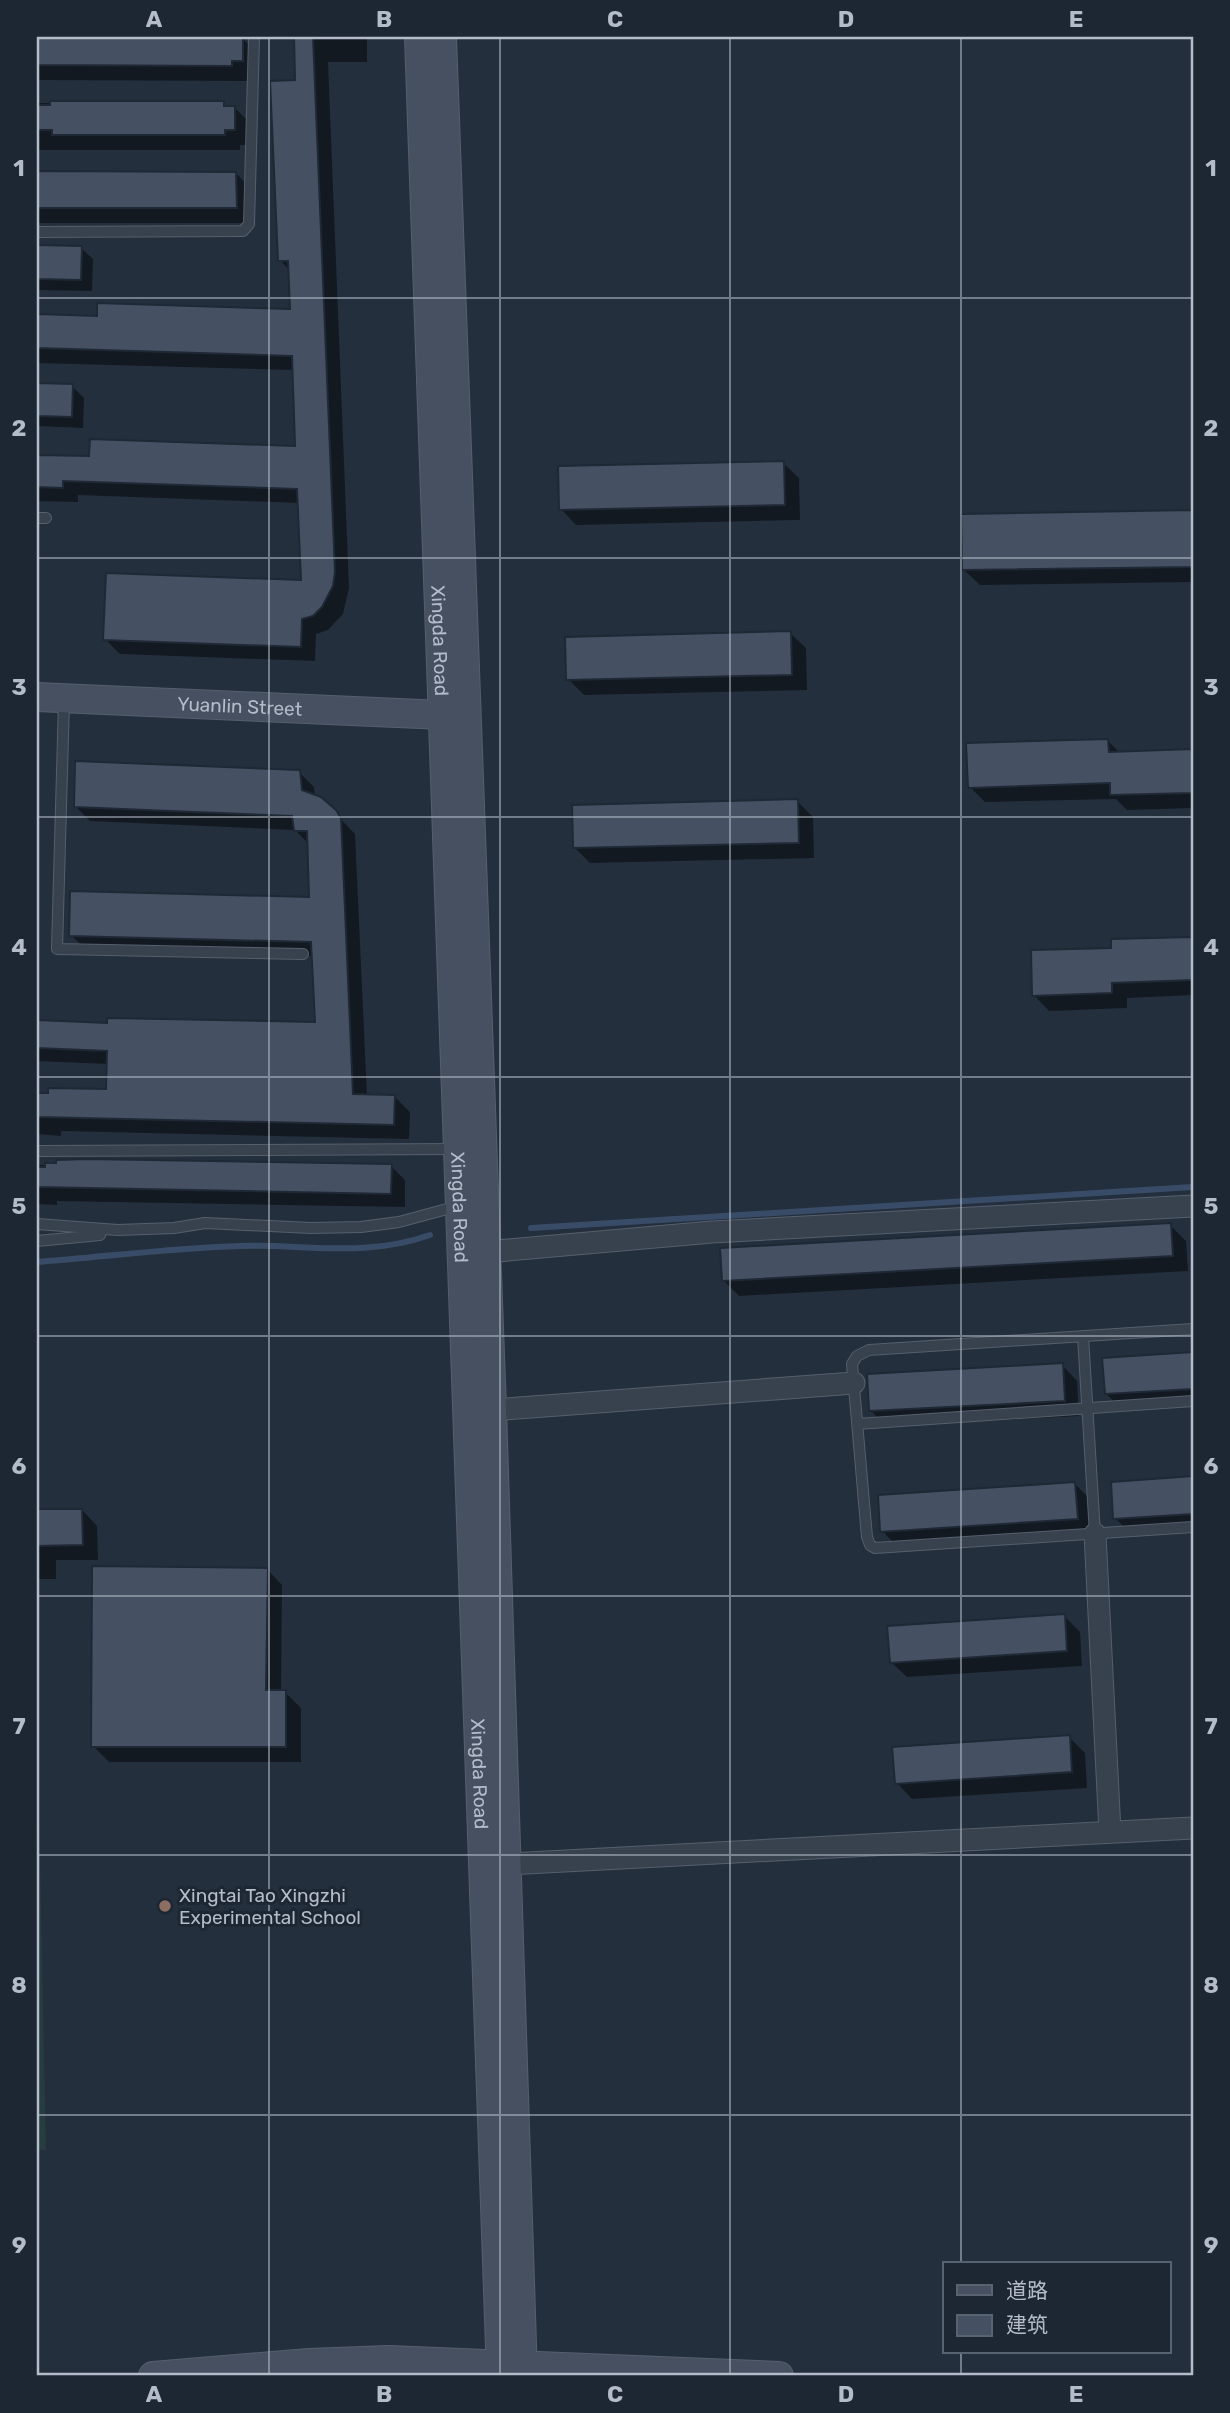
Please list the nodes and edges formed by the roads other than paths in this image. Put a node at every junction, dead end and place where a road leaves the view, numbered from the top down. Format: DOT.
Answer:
graph roads {
  1 [pos="254,37"];
  2 [pos="419,37"];
  3 [pos="442,37"];
  4 [pos="37,232"];
  5 [pos="50,697"];
  6 [pos="443,715"];
  7 [pos="303,954"];
  8 [pos="459,1149"];
  9 [pos="37,1151"];
  10 [pos="461,1205"];
  11 [pos="1193,1206"];
  12 [pos="37,1224"];
  13 [pos="129,1230"];
  14 [pos="37,1241"];
  15 [pos="486,1252"];
  16 [pos="1193,1329"];
  17 [pos="1083,1336"];
  18 [pos="853,1383"];
  19 [pos="1193,1401"];
  20 [pos="1087,1408"];
  21 [pos="492,1410"];
  22 [pos="857,1424"];
  23 [pos="1193,1527"];
  24 [pos="1095,1534"];
  25 [pos="1193,1828"];
  26 [pos="1110,1832"];
  27 [pos="507,1864"];
  28 [pos="512,2370"];
  29 [pos="153,2376"];
  30 [pos="779,2376"];
  1 -- 4 [label="lane"];
  2 -- 6 [label="main road, Xingda Road"];
  3 -- 15 [label="main road, Xingda Road"];
  5 -- 6 [label="main road, Yuanlin Street"];
  5 -- 7 [label="lane"];
  6 -- 8 [label="main road, Xingda Road"];
  8 -- 9 [label="lane"];
  8 -- 10 [label="main road, Xingda Road"];
  10 -- 13 [label="lane"];
  10 -- 28 [label="main road, Xingda Road"];
  11 -- 15 [label="street"];
  12 -- 13 [label="lane"];
  13 -- 14 [label="lane"];
  15 -- 21 [label="main road, Xingda Road"];
  16 -- 17 [label="lane"];
  17 -- 18 [label="lane"];
  17 -- 20 [label="lane"];
  18 -- 21 [label="street"];
  18 -- 22 [label="lane"];
  19 -- 20 [label="lane"];
  20 -- 22 [label="lane"];
  20 -- 24 [label="lane"];
  21 -- 27 [label="main road, Xingda Road"];
  22 -- 24 [label="lane"];
  23 -- 24 [label="lane"];
  24 -- 26 [label="street"];
  25 -- 26 [label="street"];
  26 -- 27 [label="street"];
  27 -- 28 [label="main road, Xingda Road"];
  28 -- 29 [label="main road"];
  28 -- 30 [label="main road"];
}
